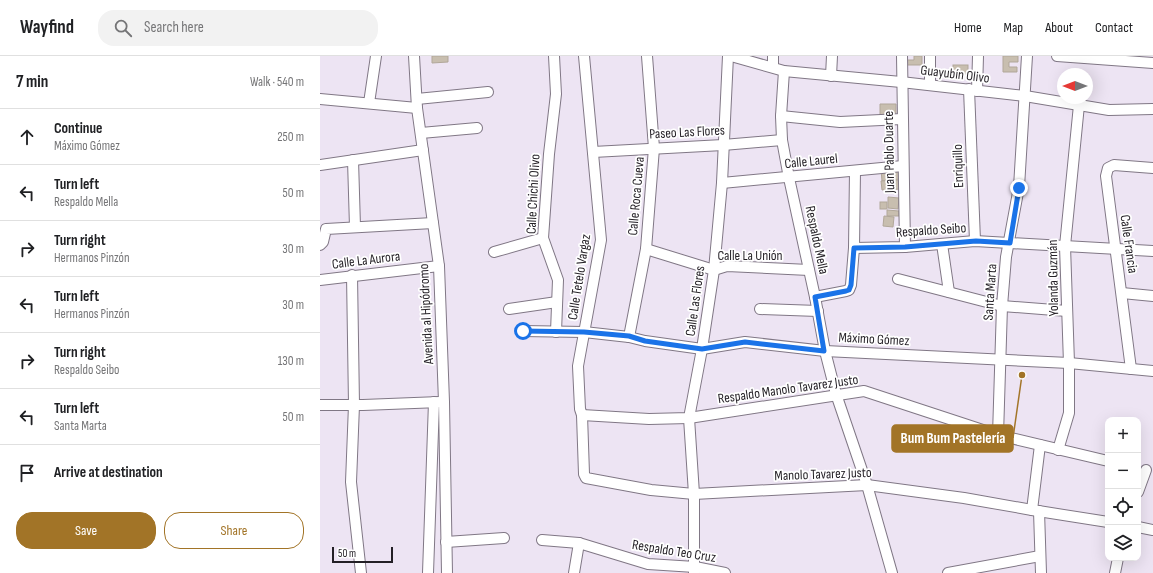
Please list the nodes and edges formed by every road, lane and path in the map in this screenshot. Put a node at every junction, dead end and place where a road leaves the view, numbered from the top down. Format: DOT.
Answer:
graph roads {
  1 [pos="376,56"];
  2 [pos="414,56"];
  3 [pos="554,56"];
  4 [pos="584,56"];
  5 [pos="647,56"];
  6 [pos="728,56"];
  7 [pos="731,56"];
  8 [pos="773,56"];
  9 [pos="832,56"];
  10 [pos="902,56"];
  11 [pos="930,56"];
  12 [pos="978,56"];
  13 [pos="1027,56"];
  14 [pos="1057,56"];
  15 [pos="1153,63"];
  16 [pos="773,67"];
  17 [pos="784,71"];
  18 [pos="831,76"];
  19 [pos="901,82"];
  20 [pos="930,85"];
  21 [pos="973,90"];
  22 [pos="488,92"];
  23 [pos="1025,96"];
  24 [pos="320,99"];
  25 [pos="369,103"];
  26 [pos="417,104"];
  27 [pos="1079,105"];
  28 [pos="1153,109"];
  29 [pos="781,116"];
  30 [pos="902,119"];
  31 [pos="477,128"];
  32 [pos="421,133"];
  33 [pos="782,140"];
  34 [pos="723,145"];
  35 [pos="654,148"];
  36 [pos="423,150"];
  37 [pos="593,152"];
  38 [pos="353,160"];
  39 [pos="320,165"];
  40 [pos="903,166"];
  41 [pos="1153,168"];
  42 [pos="855,171"];
  43 [pos="789,178"];
  44 [pos="722,183"];
  45 [pos="433,223"];
  46 [pos="355,228"];
  47 [pos="323,229"];
  48 [pos="542,238"];
  49 [pos="976,241"];
  50 [pos="1010,243"];
  51 [pos="942,244"];
  52 [pos="320,245"];
  53 [pos="1065,246"];
  54 [pos="905,247"];
  55 [pos="854,248"];
  56 [pos="646,249"];
  57 [pos="1115,249"];
  58 [pos="1153,251"];
  59 [pos="494,252"];
  60 [pos="439,266"];
  61 [pos="714,270"];
  62 [pos="809,270"];
  63 [pos="352,275"];
  64 [pos="898,279"];
  65 [pos="320,280"];
  66 [pos="949,292"];
  67 [pos="1122,294"];
  68 [pos="1153,296"];
  69 [pos="815,297"];
  70 [pos="557,302"];
  71 [pos="1002,306"];
  72 [pos="508,309"];
  73 [pos="760,309"];
  74 [pos="1068,310"];
  75 [pos="818,311"];
  76 [pos="523,331"];
  77 [pos="556,332"];
  78 [pos="584,332"];
  79 [pos="629,336"];
  80 [pos="702,349"];
  81 [pos="824,351"];
  82 [pos="1000,359"];
  83 [pos="1069,362"];
  84 [pos="1131,369"];
  85 [pos="1153,371"];
  86 [pos="836,394"];
  87 [pos="439,402"];
  88 [pos="320,405"];
  89 [pos="354,405"];
  90 [pos="582,415"];
  91 [pos="689,418"];
  92 [pos="998,435"];
  93 [pos="1040,446"];
  94 [pos="1058,450"];
  95 [pos="1105,460"];
  96 [pos="1146,470"];
  97 [pos="586,478"];
  98 [pos="867,485"];
  99 [pos="1139,489"];
  100 [pos="694,494"];
  101 [pos="1035,511"];
  102 [pos="1105,522"];
  103 [pos="1141,528"];
  104 [pos="1153,530"];
  105 [pos="504,538"];
  106 [pos="542,540"];
  107 [pos="446,542"];
  108 [pos="579,543"];
  109 [pos="1040,556"];
  110 [pos="1117,561"];
  111 [pos="648,568"];
  112 [pos="694,570"];
  113 [pos="981,570"];
  114 [pos="361,573"];
  115 [pos="428,573"];
  116 [pos="447,573"];
  117 [pos="574,573"];
  118 [pos="725,573"];
  119 [pos="892,573"];
  120 [pos="948,573"];
  121 [pos="1041,573"];
  122 [pos="1115,573"];
  1 -- 25 [label="street"];
  2 -- 26 [label="street, Avenida al Hipódromo"];
  3 -- 48 [label="street, Calle Chichi Olivo"];
  4 -- 37 [label="street, Calle Tetelo Vargaz"];
  5 -- 35 [label="street, Calle Roca Cueva"];
  6 -- 34 [label="street, Calle Las Flores"];
  7 -- 16 [label="street, Guayubín Olivo"];
  8 -- 16 [label="street"];
  9 -- 18 [label="street"];
  10 -- 19 [label="street, Juan Pablo Duarte"];
  11 -- 20 [label="street"];
  12 -- 21 [label="street, Enriquillo"];
  13 -- 23 [label="street, Santa Marta"];
  14 -- 15 [label="street"];
  16 -- 17 [label="street, Guayubín Olivo"];
  17 -- 18 [label="street, Guayubín Olivo"];
  17 -- 29 [label="street, Respaldo Mella"];
  18 -- 19 [label="street, Guayubín Olivo"];
  19 -- 20 [label="street, Guayubín Olivo"];
  19 -- 30 [label="street, Juan Pablo Duarte"];
  20 -- 21 [label="street, Guayubín Olivo"];
  21 -- 23 [label="street, Guayubín Olivo"];
  21 -- 49 [label="street, Enriquillo"];
  22 -- 26 [label="street"];
  23 -- 27 [label="street, Guayubín Olivo"];
  23 -- 50 [label="street, Santa Marta"];
  24 -- 25 [label="street"];
  25 -- 26 [label="street"];
  26 -- 32 [label="street, Avenida al Hipódromo"];
  27 -- 28 [label="street, Guayubín Olivo"];
  27 -- 53 [label="street, Yolanda Guzmán"];
  29 -- 30 [label="street"];
  29 -- 33 [label="street, Respaldo Mella"];
  30 -- 40 [label="street, Juan Pablo Duarte"];
  31 -- 32 [label="street"];
  32 -- 36 [label="street, Avenida al Hipódromo"];
  33 -- 34 [label="street, Paseo Las Flores"];
  33 -- 43 [label="street, Respaldo Mella"];
  34 -- 35 [label="street, Paseo Las Flores"];
  34 -- 44 [label="street, Calle Las Flores"];
  35 -- 37 [label="street, Paseo Las Flores"];
  35 -- 56 [label="street, Calle Roca Cueva"];
  36 -- 38 [label="street"];
  36 -- 45 [label="street, Avenida al Hipódromo"];
  37 -- 78 [label="street, Calle Tetelo Vargaz"];
  38 -- 39 [label="street"];
  38 -- 46 [label="street"];
  40 -- 42 [label="street, Calle Laurel"];
  40 -- 54 [label="street, Juan Pablo Duarte"];
  41 -- 57 [label="street, Calle Francia"];
  42 -- 43 [label="street, Calle Laurel"];
  42 -- 55 [label="street"];
  43 -- 44 [label="street, Calle Laurel"];
  43 -- 62 [label="street, Respaldo Mella"];
  44 -- 61 [label="street, Calle Las Flores"];
  45 -- 46 [label="street"];
  45 -- 60 [label="street, Avenida al Hipódromo"];
  46 -- 47 [label="street"];
  47 -- 52 [label="street"];
  48 -- 59 [label="street"];
  48 -- 70 [label="street, Calle Chichi Olivo"];
  49 -- 50 [label="street, Respaldo Seibo"];
  49 -- 51 [label="street, Respaldo Seibo"];
  50 -- 53 [label="street, Respaldo Seibo"];
  50 -- 71 [label="street, Santa Marta"];
  51 -- 54 [label="street, Respaldo Seibo"];
  51 -- 66 [label="street"];
  53 -- 57 [label="street, Respaldo Seibo"];
  53 -- 74 [label="street, Yolanda Guzmán"];
  54 -- 55 [label="street, Respaldo Seibo"];
  55 -- 69 [label="street"];
  56 -- 61 [label="street, Calle La Unión"];
  56 -- 79 [label="street, Calle Roca Cueva"];
  57 -- 58 [label="street, Respaldo Seibo"];
  57 -- 67 [label="street, Calle Francia"];
  60 -- 63 [label="street, Calle La Aurora"];
  60 -- 87 [label="street, Avenida al Hipódromo"];
  61 -- 62 [label="street, Calle La Unión"];
  61 -- 80 [label="street, Calle Las Flores"];
  62 -- 69 [label="street, Respaldo Mella"];
  63 -- 65 [label="street, Calle La Aurora"];
  63 -- 89 [label="street"];
  64 -- 66 [label="street"];
  66 -- 71 [label="street"];
  67 -- 68 [label="street"];
  67 -- 84 [label="street, Calle Francia"];
  69 -- 75 [label="street, Respaldo Mella"];
  70 -- 72 [label="street"];
  70 -- 77 [label="street, Calle Chichi Olivo"];
  71 -- 74 [label="street"];
  71 -- 82 [label="street, Santa Marta"];
  73 -- 75 [label="street"];
  74 -- 83 [label="street, Yolanda Guzmán"];
  75 -- 81 [label="street, Respaldo Mella"];
  76 -- 77 [label="street, Máximo Gómez"];
  77 -- 78 [label="street, Máximo Gómez"];
  78 -- 79 [label="street, Máximo Gómez"];
  78 -- 90 [label="street, Calle Tetelo Vargaz"];
  79 -- 80 [label="street, Máximo Gómez"];
  80 -- 81 [label="street, Máximo Gómez"];
  80 -- 91 [label="street, Calle Las Flores"];
  81 -- 82 [label="street, Máximo Gómez"];
  81 -- 86 [label="street, Respaldo Mella"];
  82 -- 83 [label="street, Máximo Gómez"];
  82 -- 92 [label="street, Santa Marta"];
  83 -- 84 [label="street, Máximo Gómez"];
  83 -- 94 [label="street, Yolanda Guzmán"];
  84 -- 85 [label="street, Máximo Gómez"];
  86 -- 91 [label="street, Respaldo Manolo Tavarez Justo"];
  86 -- 92 [label="street, Respaldo Manolo Tavarez Justo"];
  86 -- 98 [label="street, Respaldo Mella"];
  87 -- 89 [label="street"];
  87 -- 107 [label="street, Avenida al Hipódromo"];
  87 -- 115 [label="street"];
  88 -- 89 [label="street"];
  89 -- 114 [label="street"];
  90 -- 91 [label="street, Respaldo Manolo Tavarez Justo"];
  90 -- 97 [label="street, Calle Tetelo Vargaz"];
  91 -- 100 [label="street, Calle Las Flores"];
  92 -- 93 [label="street, Respaldo Manolo Tavarez Justo"];
  93 -- 94 [label="street, Respaldo Manolo Tavarez Justo"];
  93 -- 101 [label="street"];
  94 -- 95 [label="street, Respaldo Manolo Tavarez Justo"];
  96 -- 99 [label="street"];
  97 -- 100 [label="street, Manolo Tavarez Justo"];
  98 -- 100 [label="street, Manolo Tavarez Justo"];
  98 -- 101 [label="street, Manolo Tavarez Justo"];
  98 -- 119 [label="street, Respaldo Mella"];
  100 -- 112 [label="street, Calle Las Flores"];
  101 -- 102 [label="street, Manolo Tavarez Justo"];
  101 -- 109 [label="street"];
  103 -- 104 [label="street"];
  105 -- 107 [label="street"];
  106 -- 108 [label="street, Respaldo Teo Cruz"];
  107 -- 116 [label="street, Avenida al Hipódromo"];
  108 -- 111 [label="street, Respaldo Teo Cruz"];
  108 -- 117 [label="street"];
  109 -- 113 [label="street"];
  109 -- 121 [label="street"];
  110 -- 122 [label="street"];
  111 -- 112 [label="street, Respaldo Teo Cruz"];
  112 -- 118 [label="street, Respaldo Teo Cruz"];
  113 -- 120 [label="street"];
}
